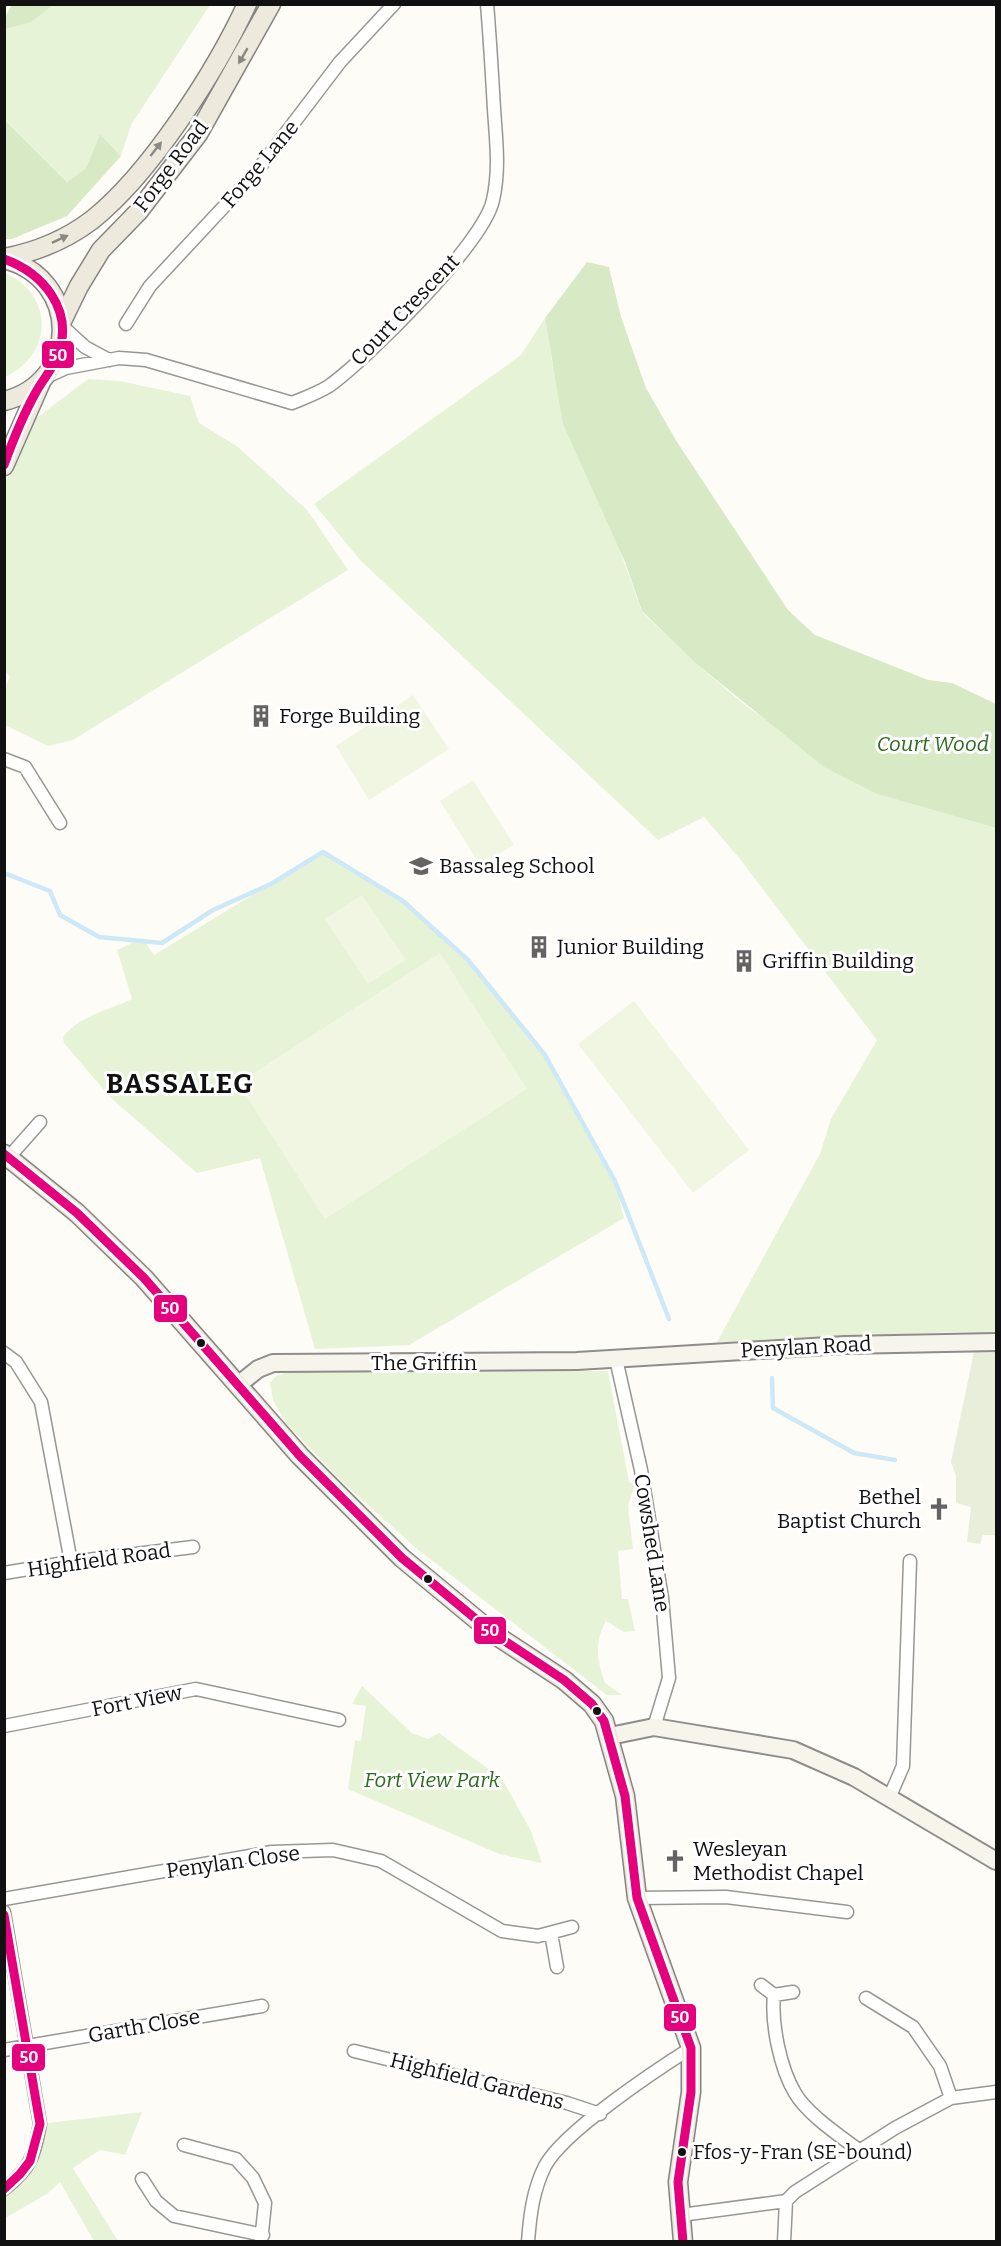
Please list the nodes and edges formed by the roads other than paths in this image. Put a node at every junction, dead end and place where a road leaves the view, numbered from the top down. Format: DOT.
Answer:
graph roads {
  1 [pos="247,4"];
  2 [pos="271,4"];
  3 [pos="394,4"];
  4 [pos="487,4"];
  5 [pos="4,259"];
  6 [pos="62,323"];
  7 [pos="126,324"];
  8 [pos="109,360"];
  9 [pos="44,379"];
  10 [pos="4,401"];
  11 [pos="4,466"];
  12 [pos="4,759"];
  13 [pos="60,823"];
  14 [pos="40,1122"];
  15 [pos="7,1156"];
  16 [pos="996,1342"];
  17 [pos="4,1353"];
  18 [pos="616,1359"];
  19 [pos="238,1385"];
  20 [pos="193,1547"];
  21 [pos="910,1561"];
  22 [pos="71,1562"];
  23 [pos="4,1573"];
  24 [pos="339,1720"];
  25 [pos="4,1726"];
  26 [pos="654,1727"];
  27 [pos="610,1736"];
  28 [pos="890,1796"];
  29 [pos="996,1861"];
  30 [pos="637,1898"];
  31 [pos="4,1899"];
  32 [pos="4,1912"];
  33 [pos="847,1912"];
  34 [pos="572,1927"];
  35 [pos="551,1933"];
  36 [pos="557,1967"];
  37 [pos="761,1985"];
  38 [pos="793,1992"];
  39 [pos="774,1995"];
  40 [pos="866,1998"];
  41 [pos="262,2006"];
  42 [pos="27,2046"];
  43 [pos="691,2048"];
  44 [pos="4,2050"];
  45 [pos="354,2051"];
  46 [pos="996,2092"];
  47 [pos="951,2097"];
  48 [pos="600,2114"];
  49 [pos="184,2145"];
  50 [pos="860,2151"];
  51 [pos="142,2179"];
  52 [pos="4,2189"];
  53 [pos="786,2201"];
  54 [pos="681,2215"];
  55 [pos="262,2238"];
  56 [pos="528,2241"];
  57 [pos="683,2241"];
  58 [pos="784,2241"];
  5 -- 1 [label="main road, Forge Road, one-way"];
  2 -- 6 [label="main road, Forge Road, one-way"];
  3 -- 7 [label="street, Forge Lane"];
  4 -- 8 [label="street, Court Crescent"];
  5 -- 6 [label="main road"];
  6 -- 8 [label="street"];
  6 -- 9 [label="main road"];
  8 -- 9 [label="street, Court Crescent"];
  9 -- 10 [label="main road"];
  9 -- 11 [label="main road"];
  12 -- 13 [label="street"];
  14 -- 15 [label="street"];
  15 -- 19 [label="main road"];
  16 -- 18 [label="street, Penylan Road"];
  17 -- 22 [label="street"];
  18 -- 19 [label="street, The Griffin"];
  18 -- 26 [label="street, Cowshed Lane"];
  19 -- 27 [label="main road"];
  20 -- 22 [label="street, Highfield Road"];
  21 -- 28 [label="street"];
  22 -- 23 [label="street, Highfield Road"];
  24 -- 25 [label="street, Fort View"];
  26 -- 27 [label="street"];
  26 -- 28 [label="street"];
  27 -- 30 [label="main road"];
  28 -- 29 [label="street"];
  30 -- 33 [label="street"];
  30 -- 43 [label="main road"];
  31 -- 35 [label="street, Penylan Close"];
  32 -- 42 [label="street"];
  34 -- 35 [label="street, Penylan Close"];
  35 -- 36 [label="street"];
  37 -- 39 [label="street"];
  38 -- 39 [label="street"];
  39 -- 50 [label="street"];
  40 -- 47 [label="street"];
  41 -- 42 [label="street, Garth Close"];
  42 -- 44 [label="street, Garth Close"];
  42 -- 52 [label="street"];
  43 -- 48 [label="street"];
  43 -- 54 [label="main road"];
  45 -- 48 [label="street, Highfield Gardens"];
  46 -- 47 [label="street"];
  47 -- 50 [label="street"];
  48 -- 56 [label="street"];
  49 -- 55 [label="street"];
  50 -- 53 [label="street"];
  51 -- 55 [label="street"];
  53 -- 54 [label="street"];
  53 -- 58 [label="street"];
  54 -- 57 [label="main road"];
}
